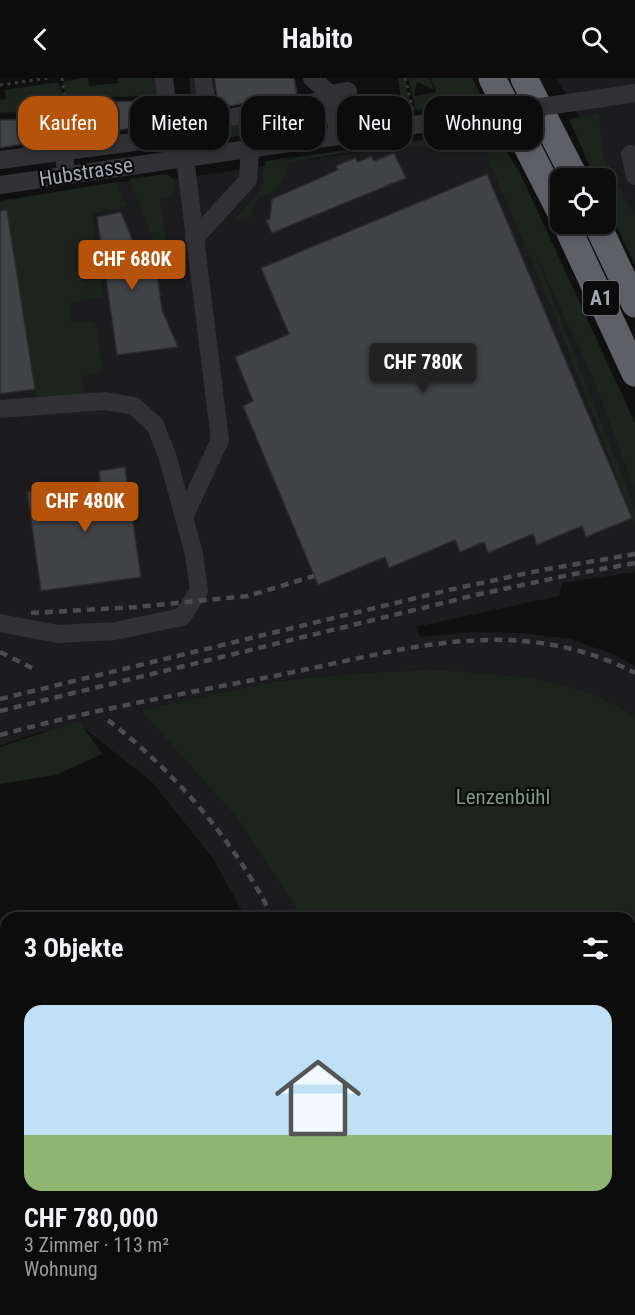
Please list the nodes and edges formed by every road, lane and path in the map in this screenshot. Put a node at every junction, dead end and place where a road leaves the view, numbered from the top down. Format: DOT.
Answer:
graph roads {
  1 [pos="48,78"];
  2 [pos="164,78"];
  3 [pos="203,78"];
  4 [pos="312,78"];
  5 [pos="405,78"];
  6 [pos="492,78"];
  7 [pos="524,78"];
  8 [pos="0,85"];
  9 [pos="336,90"];
  10 [pos="635,93"];
  11 [pos="166,96"];
  12 [pos="337,105"];
  13 [pos="414,115"];
  14 [pos="412,125"];
  15 [pos="130,145"];
  16 [pos="63,150"];
  17 [pos="175,150"];
  18 [pos="243,150"];
  19 [pos="250,150"];
  20 [pos="630,154"];
  21 [pos="64,159"];
  22 [pos="178,159"];
  23 [pos="0,160"];
  24 [pos="570,168"];
  25 [pos="635,176"];
  26 [pos="0,185"];
  27 [pos="550,191"];
  28 [pos="571,234"];
  29 [pos="602,234"];
  30 [pos="194,239"];
  31 [pos="635,304"];
  32 [pos="635,373"];
  33 [pos="0,410"];
  34 [pos="184,517"];
  35 [pos="0,623"];
  1 -- 8 [label="path"];
  2 -- 11 [label="street"];
  3 -- 9 [label="street"];
  4 -- 9 [label="street"];
  5 -- 13 [label="path"];
  6 -- 27 [label="highway"];
  7 -- 24 [label="highway"];
  9 -- 12 [label="street"];
  10 -- 14 [label="street, Hubstrasse, bridge"];
  15 -- 21 [label="street"];
  16 -- 21 [label="street"];
  17 -- 22 [label="street"];
  18 -- 22 [label="street, Hubstrasse"];
  19 -- 30 [label="street"];
  20 -- 25 [label="street"];
  21 -- 23 [label="street"];
  22 -- 26 [label="street, Hubstrasse"];
  22 -- 30 [label="street"];
  28 -- 32 [label="highway, A1"];
  29 -- 31 [label="highway, A1"];
  30 -- 34 [label="street"];
  33 -- 34 [label="street"];
  34 -- 35 [label="street"];
}
